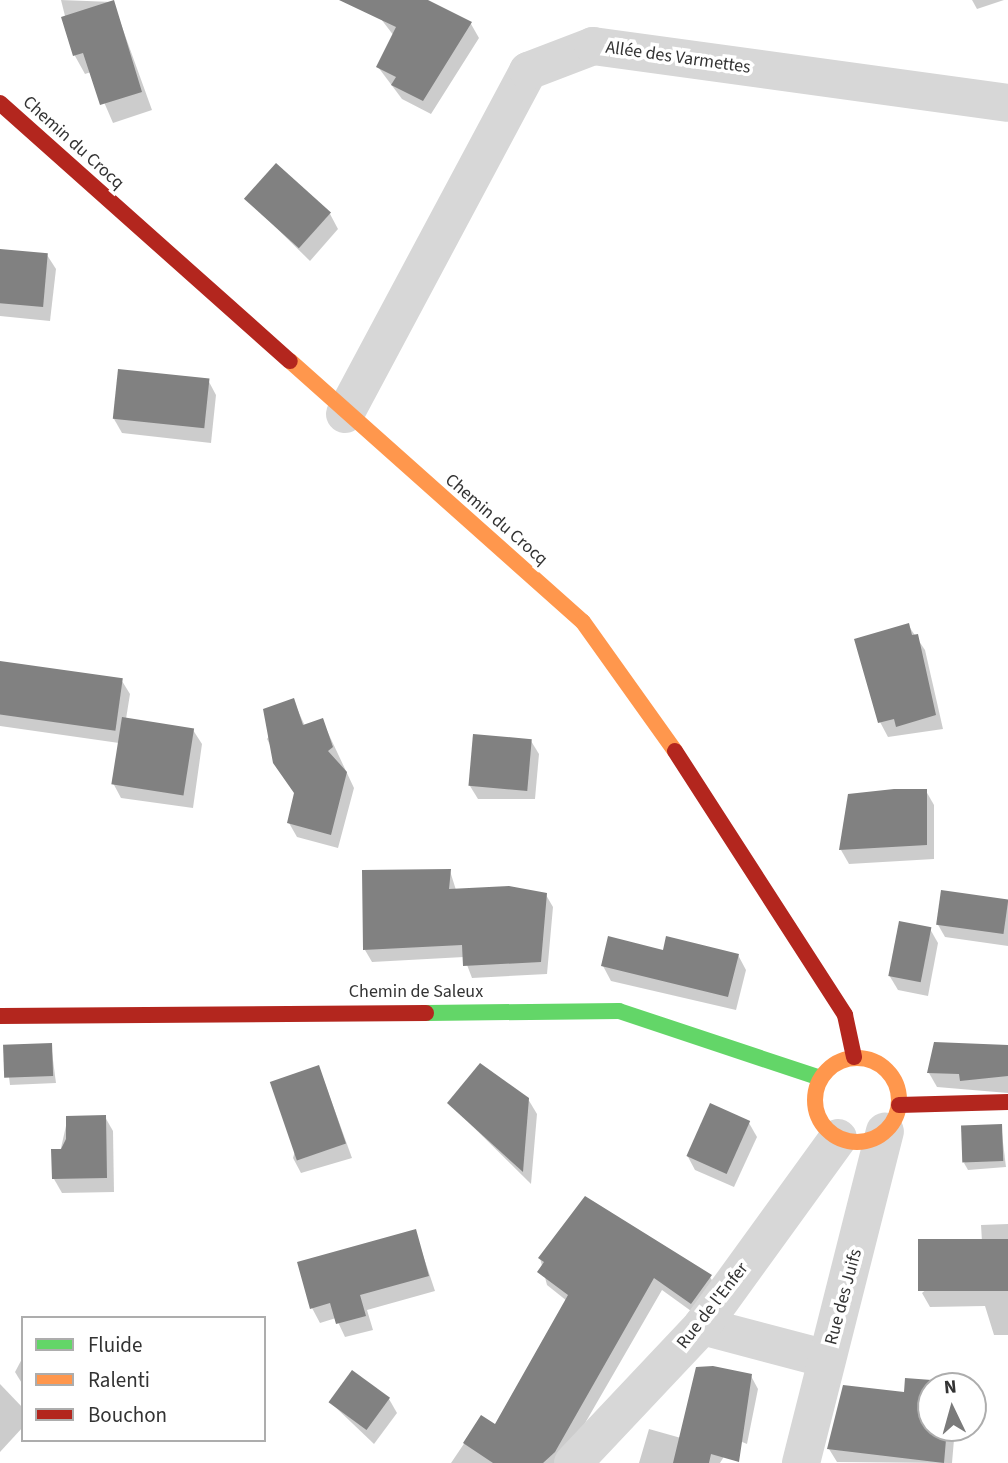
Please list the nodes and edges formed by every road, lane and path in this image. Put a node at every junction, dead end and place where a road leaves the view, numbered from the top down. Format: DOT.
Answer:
graph roads {
  1 [pos="0,103"];
  2 [pos="1008,103"];
  3 [pos="345,414"];
  4 [pos="0,1016"];
  5 [pos="854,1057"];
  6 [pos="820,1078"];
  7 [pos="1008,1102"];
  8 [pos="892,1118"];
  9 [pos="838,1138"];
  10 [pos="702,1326"];
  11 [pos="827,1359"];
  12 [pos="573,1463"];
  13 [pos="801,1463"];
  1 -- 3 [label="street, Chemin du Crocq"];
  2 -- 3 [label="street, Allée des Varmettes"];
  3 -- 5 [label="street, Chemin du Crocq"];
  4 -- 6 [label="street, Chemin de Saleux"];
  5 -- 6 [label="street"];
  5 -- 8 [label="street"];
  6 -- 9 [label="street"];
  7 -- 8 [label="street"];
  8 -- 9 [label="street"];
  8 -- 11 [label="street, Rue des Juifs"];
  9 -- 10 [label="street, Rue de l'Enfer"];
  10 -- 11 [label="street"];
  10 -- 12 [label="street, Rue de l'Enfer"];
  11 -- 13 [label="street, Rue des Juifs"];
}
